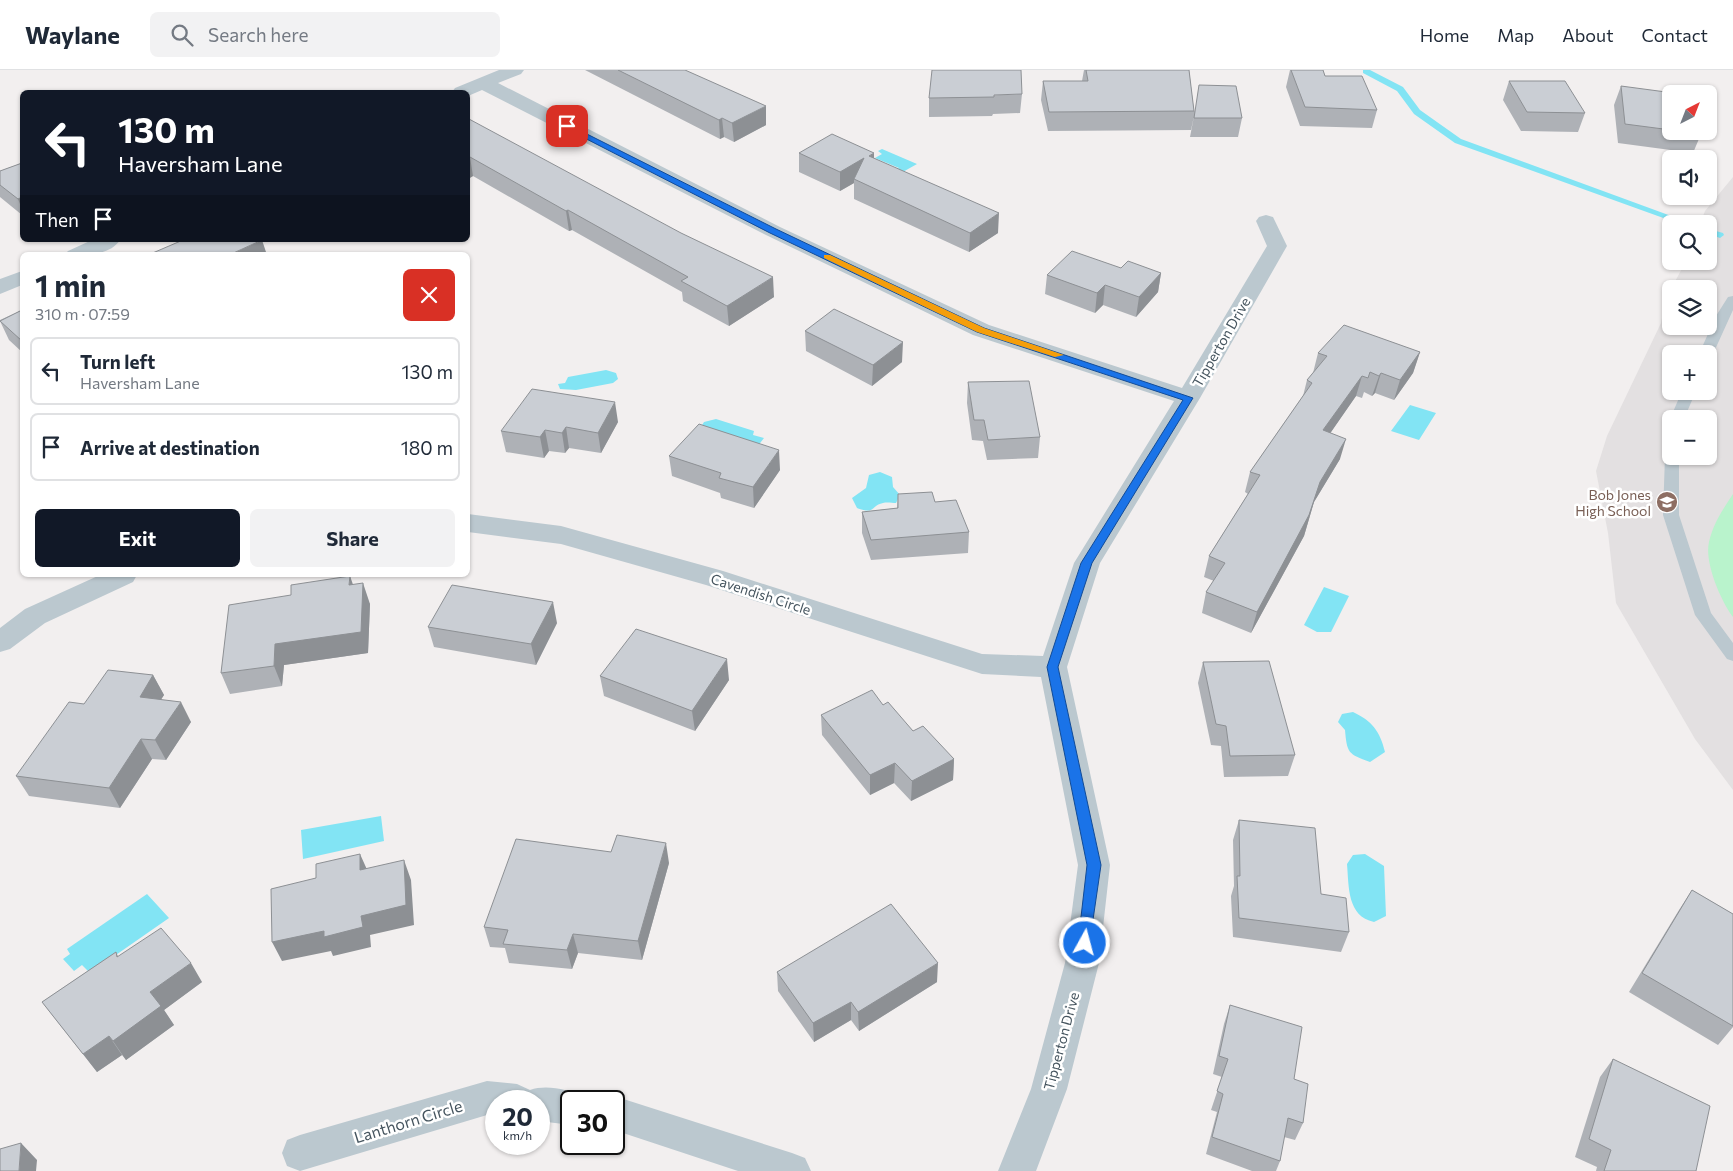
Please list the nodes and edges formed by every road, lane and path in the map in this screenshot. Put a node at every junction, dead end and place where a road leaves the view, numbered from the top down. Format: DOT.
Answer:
graph roads {
  1 [pos="515,70"];
  2 [pos="483,83"];
  3 [pos="466,90"];
  4 [pos="1266,221"];
  5 [pos="105,242"];
  6 [pos="82,252"];
  7 [pos="20,278"];
  8 [pos="0,287"];
  9 [pos="1733,300"];
  10 [pos="1710,345"];
  11 [pos="1188,398"];
  12 [pos="1672,465"];
  13 [pos="470,523"];
  14 [pos="120,577"];
  15 [pos="0,642"];
  16 [pos="1733,655"];
  17 [pos="1053,667"];
  18 [pos="485,1099"];
  19 [pos="625,1117"];
  20 [pos="300,1153"];
  21 [pos="792,1171"];
  22 [pos="1018,1171"];
  1 -- 2 [label="street"];
  2 -- 3 [label="street"];
  2 -- 11 [label="street"];
  4 -- 11 [label="street, Tipperton Drive"];
  5 -- 6 [label="street"];
  7 -- 8 [label="street"];
  9 -- 10 [label="lane"];
  11 -- 17 [label="street, Tipperton Drive"];
  12 -- 16 [label="lane"];
  13 -- 17 [label="street, Cavendish Circle"];
  14 -- 15 [label="street"];
  17 -- 22 [label="street, Tipperton Drive"];
  18 -- 20 [label="street, Lanthorn Circle"];
  19 -- 21 [label="street"];
}
